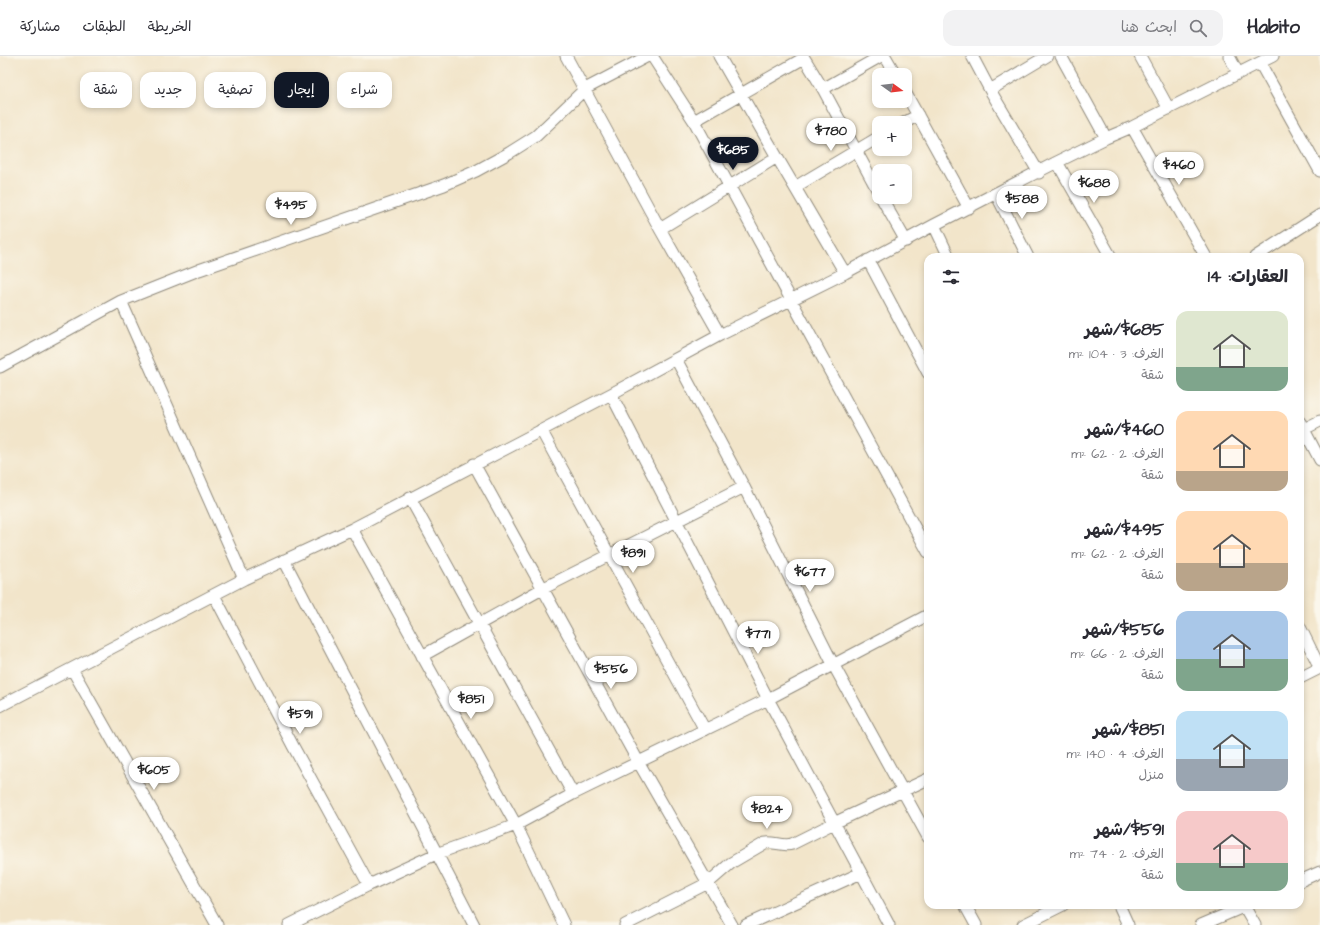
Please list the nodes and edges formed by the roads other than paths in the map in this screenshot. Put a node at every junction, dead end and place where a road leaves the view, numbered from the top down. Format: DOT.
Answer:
graph roads {
  1 [pos="566,56"];
  2 [pos="648,56"];
  3 [pos="652,56"];
  4 [pos="719,56"];
  5 [pos="881,56"];
  6 [pos="886,56"];
  7 [pos="972,56"];
  8 [pos="1047,56"];
  9 [pos="1061,56"];
  10 [pos="1140,56"];
  11 [pos="1229,56"];
  12 [pos="1273,56"];
  13 [pos="804,57"];
  14 [pos="1260,63"];
  15 [pos="892,68"];
  16 [pos="1238,73"];
  17 [pos="585,89"];
  18 [pos="824,89"];
  19 [pos="990,90"];
  20 [pos="741,95"];
  21 [pos="912,104"];
  22 [pos="1169,109"];
  23 [pos="918,115"];
  24 [pos="912,118"];
  25 [pos="694,121"];
  26 [pos="1132,127"];
  27 [pos="1106,138"];
  28 [pos="872,141"];
  29 [pos="855,151"];
  30 [pos="776,157"];
  31 [pos="1058,162"];
  32 [pos="1320,171"];
  33 [pos="1039,173"];
  34 [pos="872,181"];
  35 [pos="729,186"];
  36 [pos="795,187"];
  37 [pos="996,194"];
  38 [pos="885,204"];
  39 [pos="969,208"];
  40 [pos="1320,215"];
  41 [pos="934,226"];
  42 [pos="660,229"];
  43 [pos="906,240"];
  44 [pos="947,253"];
  45 [pos="1026,253"];
  46 [pos="1109,253"];
  47 [pos="1204,253"];
  48 [pos="1261,253"];
  49 [pos="868,260"];
  50 [pos="845,272"];
  51 [pos="791,300"];
  52 [pos="121,301"];
  53 [pos="720,335"];
  54 [pos="676,359"];
  55 [pos="924,365"];
  56 [pos="0,367"];
  57 [pos="611,394"];
  58 [pos="1320,421"];
  59 [pos="1304,426"];
  60 [pos="541,430"];
  61 [pos="1304,432"];
  62 [pos="1320,460"];
  63 [pos="474,464"];
  64 [pos="744,487"];
  65 [pos="410,498"];
  66 [pos="677,522"];
  67 [pos="352,529"];
  68 [pos="924,545"];
  69 [pos="610,555"];
  70 [pos="284,560"];
  71 [pos="244,579"];
  72 [pos="542,589"];
  73 [pos="214,595"];
  74 [pos="924,617"];
  75 [pos="479,623"];
  76 [pos="1304,635"];
  77 [pos="422,656"];
  78 [pos="833,664"];
  79 [pos="1320,668"];
  80 [pos="72,669"];
  81 [pos="1304,676"];
  82 [pos="768,699"];
  83 [pos="0,706"];
  84 [pos="705,730"];
  85 [pos="639,763"];
  86 [pos="924,781"];
  87 [pos="903,792"];
  88 [pos="573,794"];
  89 [pos="834,823"];
  90 [pos="516,825"];
  91 [pos="924,830"];
  92 [pos="436,854"];
  93 [pos="1320,872"];
  94 [pos="861,873"];
  95 [pos="1304,879"];
  96 [pos="708,883"];
  97 [pos="369,885"];
  98 [pos="967,909"];
  99 [pos="1056,909"];
  100 [pos="1121,909"];
  101 [pos="1239,909"];
  102 [pos="1247,909"];
  103 [pos="217,925"];
  104 [pos="289,925"];
  105 [pos="474,925"];
  106 [pos="564,925"];
  107 [pos="626,925"];
  108 [pos="732,925"];
  109 [pos="746,925"];
  110 [pos="889,925"];
  111 [pos="976,925"];
  112 [pos="1023,925"];
  113 [pos="1128,925"];
  114 [pos="1201,925"];
  115 [pos="1255,925"];
  1 -- 17 [label="street"];
  2 -- 17 [label="street"];
  3 -- 25 [label="street"];
  4 -- 20 [label="street"];
  5 -- 18 [label="street"];
  6 -- 15 [label="street"];
  7 -- 19 [label="street"];
  8 -- 19 [label="street"];
  9 -- 27 [label="street"];
  10 -- 22 [label="street"];
  11 -- 16 [label="street"];
  12 -- 14 [label="street"];
  13 -- 18 [label="street"];
  13 -- 20 [label="street"];
  14 -- 16 [label="street"];
  14 -- 32 [label="street"];
  16 -- 22 [label="street"];
  17 -- 42 [label="street"];
  17 -- 52 [label="street"];
  18 -- 29 [label="street"];
  19 -- 33 [label="street"];
  20 -- 25 [label="street"];
  20 -- 30 [label="street"];
  21 -- 23 [label="street"];
  22 -- 26 [label="street"];
  23 -- 24 [label="street"];
  23 -- 39 [label="street"];
  25 -- 35 [label="street"];
  26 -- 27 [label="street"];
  26 -- 47 [label="street"];
  27 -- 31 [label="street"];
  28 -- 29 [label="street"];
  29 -- 34 [label="street"];
  29 -- 36 [label="street"];
  30 -- 35 [label="street"];
  30 -- 36 [label="street"];
  31 -- 33 [label="street"];
  31 -- 46 [label="street"];
  33 -- 37 [label="street"];
  35 -- 42 [label="street"];
  35 -- 51 [label="street"];
  36 -- 50 [label="street"];
  37 -- 39 [label="street"];
  37 -- 45 [label="street"];
  38 -- 43 [label="street"];
  39 -- 41 [label="street"];
  40 -- 48 [label="street"];
  41 -- 43 [label="street"];
  41 -- 44 [label="street"];
  42 -- 53 [label="street"];
  43 -- 49 [label="street"];
  49 -- 50 [label="street"];
  49 -- 55 [label="street"];
  50 -- 51 [label="street"];
  51 -- 53 [label="street"];
  51 -- 68 [label="street"];
  52 -- 56 [label="street"];
  52 -- 71 [label="street"];
  53 -- 54 [label="street"];
  54 -- 57 [label="street"];
  54 -- 64 [label="street"];
  57 -- 60 [label="street"];
  57 -- 66 [label="street"];
  58 -- 59 [label="street"];
  60 -- 63 [label="street"];
  60 -- 69 [label="street"];
  61 -- 62 [label="street"];
  63 -- 65 [label="street"];
  63 -- 72 [label="street"];
  64 -- 66 [label="street"];
  64 -- 78 [label="street"];
  65 -- 67 [label="street"];
  65 -- 75 [label="street"];
  66 -- 69 [label="street"];
  66 -- 82 [label="street"];
  67 -- 70 [label="street"];
  67 -- 77 [label="street"];
  69 -- 72 [label="street"];
  69 -- 84 [label="street"];
  70 -- 71 [label="street"];
  70 -- 92 [label="street"];
  71 -- 73 [label="street"];
  72 -- 75 [label="street"];
  72 -- 85 [label="street"];
  73 -- 80 [label="street"];
  73 -- 97 [label="street"];
  74 -- 78 [label="street"];
  75 -- 77 [label="street"];
  75 -- 88 [label="street"];
  76 -- 79 [label="street"];
  77 -- 90 [label="street"];
  78 -- 82 [label="street"];
  78 -- 87 [label="street"];
  79 -- 81 [label="street"];
  80 -- 83 [label="street"];
  80 -- 103 [label="street"];
  82 -- 84 [label="street"];
  82 -- 89 [label="street"];
  84 -- 85 [label="street"];
  85 -- 88 [label="street"];
  85 -- 96 [label="street"];
  86 -- 87 [label="street"];
  87 -- 89 [label="street"];
  87 -- 91 [label="street"];
  88 -- 90 [label="street"];
  89 -- 94 [label="street"];
  89 -- 96 [label="street"];
  90 -- 92 [label="street"];
  90 -- 106 [label="street"];
  92 -- 97 [label="street"];
  92 -- 105 [label="street"];
  93 -- 95 [label="street"];
  94 -- 109 [label="street"];
  94 -- 110 [label="street"];
  96 -- 107 [label="street"];
  96 -- 108 [label="street"];
  97 -- 104 [label="street"];
  98 -- 111 [label="street"];
  99 -- 112 [label="street"];
  100 -- 113 [label="street"];
  101 -- 114 [label="street"];
  102 -- 115 [label="street"];
}
